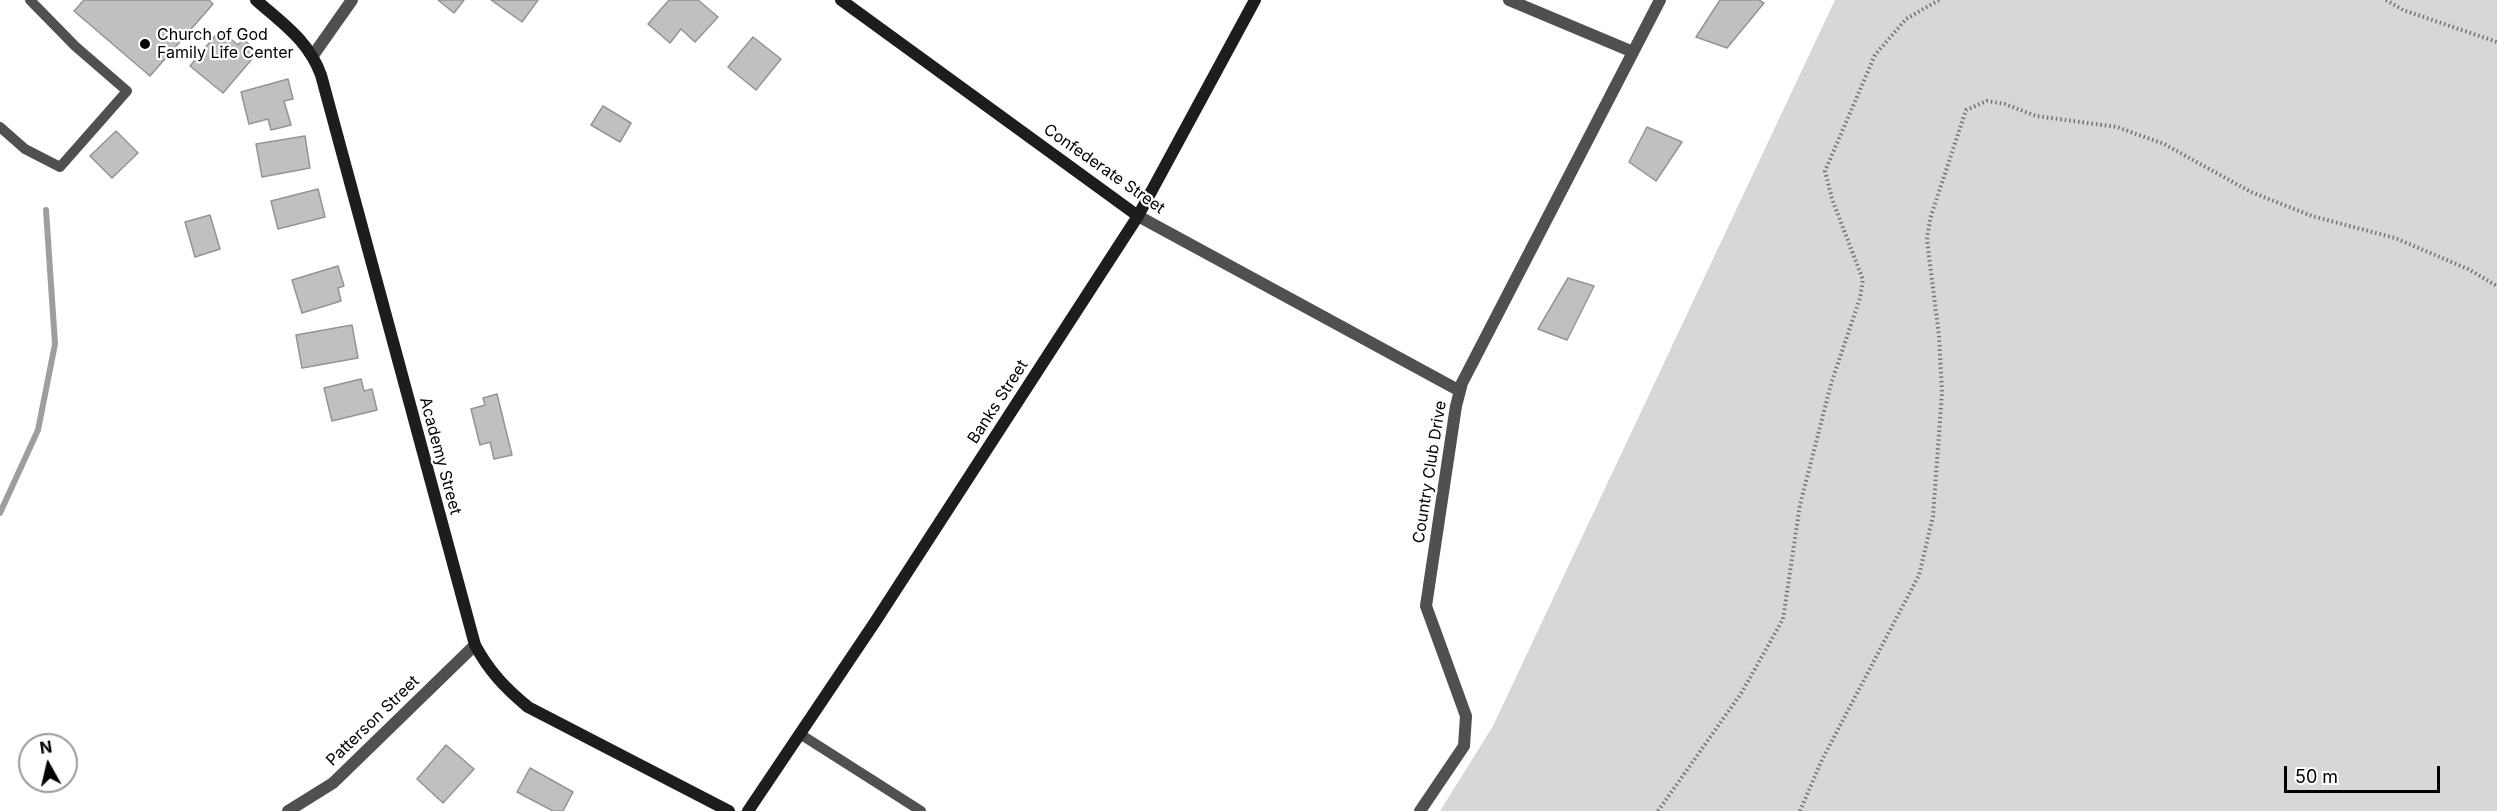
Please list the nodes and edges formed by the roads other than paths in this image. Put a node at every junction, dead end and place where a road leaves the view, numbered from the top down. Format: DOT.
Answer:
graph roads {
  1 [pos="30,0"];
  2 [pos="256,0"];
  3 [pos="352,0"];
  4 [pos="841,0"];
  5 [pos="1255,0"];
  6 [pos="1509,0"];
  7 [pos="1660,0"];
  8 [pos="1633,52"];
  9 [pos="314,54"];
  10 [pos="0,127"];
  11 [pos="1138,216"];
  12 [pos="1460,391"];
  13 [pos="475,645"];
  14 [pos="800,734"];
  15 [pos="288,811"];
  16 [pos="729,811"];
  17 [pos="748,811"];
  18 [pos="921,811"];
  19 [pos="1420,811"];
  1 -- 10 [label="lane"];
  2 -- 9 [label="street, Academy Street"];
  3 -- 9 [label="street"];
  4 -- 11 [label="street, Confederate Street"];
  5 -- 11 [label="street, Banks Street"];
  6 -- 8 [label="street"];
  7 -- 8 [label="street, Country Club Drive"];
  8 -- 12 [label="street, Country Club Drive"];
  9 -- 13 [label="street, Academy Street"];
  11 -- 12 [label="street, Confederate Street"];
  11 -- 14 [label="street, Banks Street"];
  12 -- 19 [label="street, Country Club Drive"];
  13 -- 15 [label="street, Patterson Street"];
  13 -- 16 [label="street, Academy Street"];
  14 -- 17 [label="street, Banks Street"];
  14 -- 18 [label="lane"];
}
